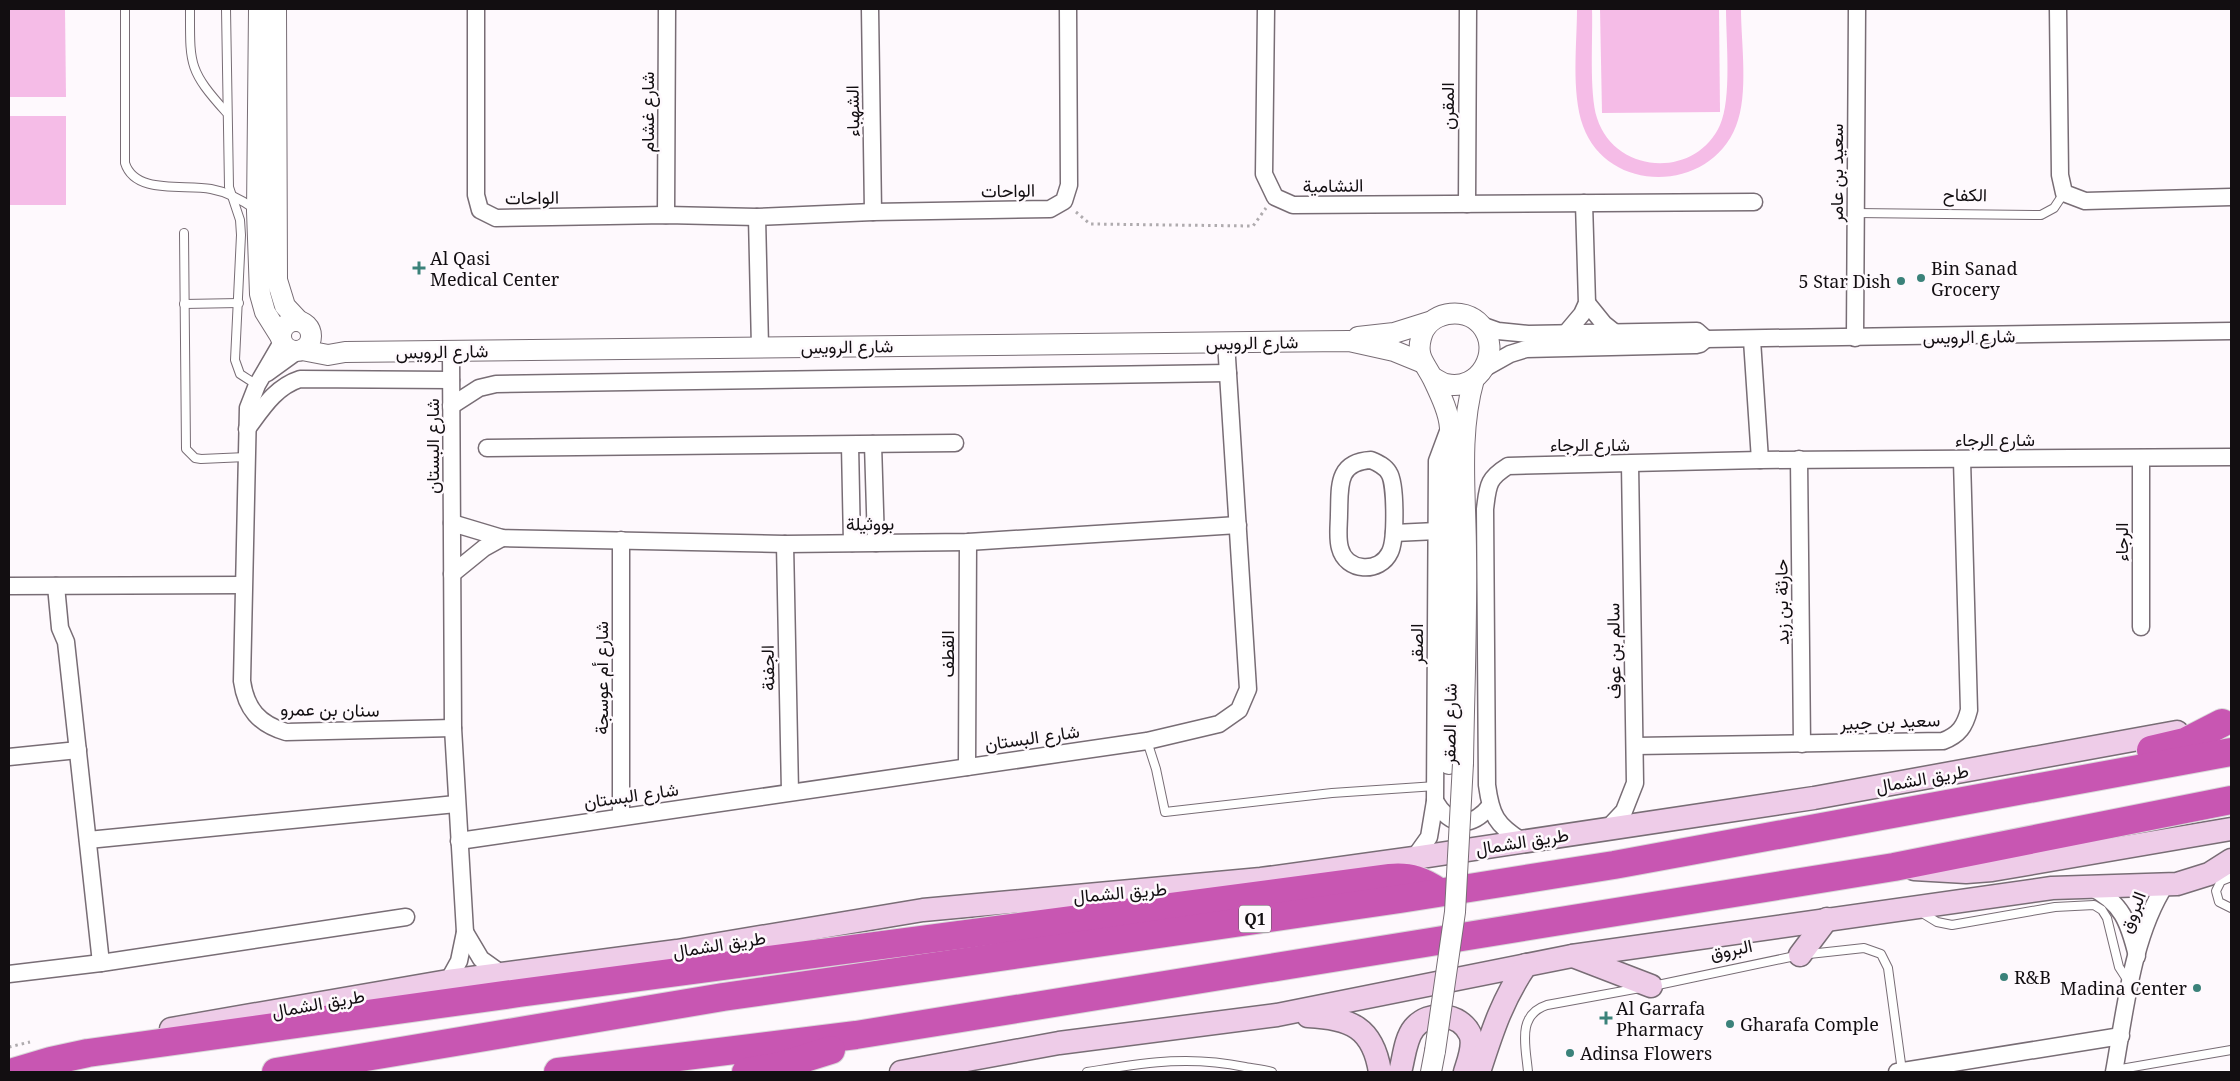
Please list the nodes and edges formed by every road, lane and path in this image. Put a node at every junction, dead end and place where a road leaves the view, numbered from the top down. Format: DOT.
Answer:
graph roads {
  1 [pos="125,9"];
  2 [pos="190,9"];
  3 [pos="226,9"];
  4 [pos="259,9"];
  5 [pos="276,9"];
  6 [pos="476,9"];
  7 [pos="667,9"];
  8 [pos="870,9"];
  9 [pos="1068,9"];
  10 [pos="1266,9"];
  11 [pos="1468,9"];
  12 [pos="1857,9"];
  13 [pos="2058,9"];
  14 [pos="226,112"];
  15 [pos="2064,193"];
  16 [pos="230,195"];
  17 [pos="1274,197"];
  18 [pos="2231,197"];
  19 [pos="1064,201"];
  20 [pos="1754,202"];
  21 [pos="1584,203"];
  22 [pos="1467,204"];
  23 [pos="257,211"];
  24 [pos="873,212"];
  25 [pos="1856,212"];
  26 [pos="666,215"];
  27 [pos="757,217"];
  28 [pos="184,233"];
  29 [pos="239,303"];
  30 [pos="1588,303"];
  31 [pos="184,304"];
  32 [pos="1429,322"];
  33 [pos="1481,325"];
  34 [pos="2231,331"];
  35 [pos="1614,332"];
  36 [pos="1566,333"];
  37 [pos="1855,338"];
  38 [pos="1706,339"];
  39 [pos="295,340"];
  40 [pos="1752,340"];
  41 [pos="1349,341"];
  42 [pos="1226,342"];
  43 [pos="760,347"];
  44 [pos="451,351"];
  45 [pos="1426,370"];
  46 [pos="1228,373"];
  47 [pos="1480,374"];
  48 [pos="451,380"];
  49 [pos="260,381"];
  50 [pos="451,406"];
  51 [pos="1450,426"];
  52 [pos="247,429"];
  53 [pos="955,443"];
  54 [pos="850,444"];
  55 [pos="873,444"];
  56 [pos="487,448"];
  57 [pos="246,457"];
  58 [pos="2231,457"];
  59 [pos="2141,458"];
  60 [pos="1799,459"];
  61 [pos="1760,460"];
  62 [pos="1962,460"];
  63 [pos="1630,464"];
  64 [pos="452,523"];
  65 [pos="1238,525"];
  66 [pos="1437,531"];
  67 [pos="1394,533"];
  68 [pos="502,538"];
  69 [pos="621,540"];
  70 [pos="968,542"];
  71 [pos="852,543"];
  72 [pos="876,543"];
  73 [pos="784,544"];
  74 [pos="452,574"];
  75 [pos="243,585"];
  76 [pos="9,586"];
  77 [pos="61,586"];
  78 [pos="2140,627"];
  79 [pos="2226,722"];
  80 [pos="453,728"];
  81 [pos="1147,741"];
  82 [pos="1802,744"];
  83 [pos="78,750"];
  84 [pos="2231,752"];
  85 [pos="1635,754"];
  86 [pos="9,757"];
  87 [pos="1456,764"];
  88 [pos="966,767"];
  89 [pos="790,792"];
  90 [pos="1436,794"];
  91 [pos="2231,800"];
  92 [pos="456,804"];
  93 [pos="1490,806"];
  94 [pos="1904,812"];
  95 [pos="621,816"];
  96 [pos="1608,828"];
  97 [pos="2231,828"];
  98 [pos="88,840"];
  99 [pos="459,841"];
  100 [pos="1522,841"];
  101 [pos="1414,858"];
  102 [pos="2231,860"];
  103 [pos="1894,867"];
  104 [pos="1954,871"];
  105 [pos="2231,877"];
  106 [pos="2213,879"];
  107 [pos="2166,884"];
  108 [pos="2090,887"];
  109 [pos="1438,892"];
  110 [pos="2054,898"];
  111 [pos="2231,908"];
  112 [pos="406,917"];
  113 [pos="1827,918"];
  114 [pos="810,930"];
  115 [pos="465,932"];
  116 [pos="978,934"];
  117 [pos="1800,955"];
  118 [pos="1572,956"];
  119 [pos="2137,956"];
  120 [pos="101,963"];
  121 [pos="1526,965"];
  122 [pos="9,974"];
  123 [pos="502,974"];
  124 [pos="448,981"];
  125 [pos="2131,983"];
  126 [pos="1651,986"];
  127 [pos="1277,1015"];
  128 [pos="856,1035"];
  129 [pos="2121,1036"];
  130 [pos="2231,1050"];
  131 [pos="1429,1051"];
  132 [pos="9,1061"];
  133 [pos="2114,1071"];
  134 [pos="14,1072"];
  135 [pos="276,1072"];
  136 [pos="558,1072"];
  137 [pos="746,1072"];
  138 [pos="901,1072"];
  139 [pos="1087,1072"];
  140 [pos="1272,1072"];
  141 [pos="1380,1072"];
  142 [pos="1400,1072"];
  143 [pos="1418,1072"];
  144 [pos="1431,1072"];
  145 [pos="1465,1072"];
  146 [pos="1479,1072"];
  147 [pos="1528,1072"];
  148 [pos="1900,1072"];
  1 -- 16 [label="lane"];
  2 -- 14 [label="lane"];
  3 -- 14 [label="lane"];
  4 -- 23 [label="street"];
  5 -- 39 [label="street"];
  6 -- 26 [label="street, الواحات"];
  7 -- 26 [label="street, شارع غشام"];
  8 -- 24 [label="street, الشهباء"];
  9 -- 19 [label="street"];
  10 -- 17 [label="street"];
  11 -- 22 [label="street, المقرن"];
  12 -- 25 [label="street, سعيد بن عامر"];
  13 -- 15 [label="street"];
  14 -- 16 [label="lane"];
  15 -- 18 [label="street"];
  15 -- 25 [label="lane, الكفاح"];
  16 -- 23 [label="lane"];
  16 -- 29 [label="lane"];
  17 -- 19 [label="path"];
  17 -- 22 [label="street, النشامية"];
  19 -- 24 [label="street, الواحات"];
  20 -- 21 [label="street, النشامية"];
  21 -- 22 [label="street, النشامية"];
  21 -- 30 [label="street"];
  23 -- 39 [label="street"];
  24 -- 27 [label="street, الواحات"];
  25 -- 37 [label="street, سعيد بن عامر"];
  26 -- 27 [label="street, الواحات"];
  27 -- 43 [label="street"];
  28 -- 31 [label="lane"];
  29 -- 31 [label="lane"];
  29 -- 49 [label="lane"];
  30 -- 35 [label="street"];
  30 -- 36 [label="street"];
  31 -- 57 [label="lane"];
  32 -- 33 [label="street"];
  32 -- 41 [label="street, شارع الرويس"];
  32 -- 45 [label="street"];
  33 -- 36 [label="street"];
  33 -- 47 [label="street"];
  34 -- 37 [label="street, شارع الرويس"];
  35 -- 36 [label="street"];
  35 -- 38 [label="street"];
  37 -- 40 [label="street, شارع الرويس"];
  38 -- 40 [label="street, شارع الرويس"];
  38 -- 47 [label="street"];
  39 -- 44 [label="street, شارع الرويس"];
  39 -- 49 [label="street, سنان بن عمرو"];
  40 -- 61 [label="street"];
  41 -- 42 [label="street, شارع الرويس"];
  41 -- 45 [label="street, شارع الرويس"];
  42 -- 43 [label="street, شارع الرويس"];
  42 -- 46 [label="street, شارع البستان"];
  43 -- 44 [label="street, شارع الرويس"];
  44 -- 48 [label="street, شارع البستان"];
  45 -- 47 [label="street"];
  45 -- 51 [label="street, شارع الصقر"];
  46 -- 50 [label="street"];
  46 -- 65 [label="street, شارع البستان"];
  47 -- 87 [label="street, شارع الصقر"];
  48 -- 50 [label="street, شارع البستان"];
  48 -- 52 [label="street"];
  49 -- 52 [label="street, سنان بن عمرو"];
  50 -- 64 [label="street, شارع البستان"];
  51 -- 66 [label="street, الصقر"];
  51 -- 87 [label="street, شارع الصقر"];
  52 -- 57 [label="street, سنان بن عمرو"];
  53 -- 55 [label="street"];
  54 -- 55 [label="street"];
  54 -- 56 [label="street"];
  54 -- 71 [label="street"];
  55 -- 72 [label="street"];
  57 -- 75 [label="street, سنان بن عمرو"];
  58 -- 59 [label="street, شارع الرجاء"];
  59 -- 62 [label="street, شارع الرجاء"];
  59 -- 78 [label="street, الرجاء"];
  60 -- 61 [label="street, شارع الرجاء"];
  60 -- 62 [label="street, شارع الرجاء"];
  60 -- 82 [label="street, حارثة بن زيد"];
  61 -- 63 [label="street, شارع الرجاء"];
  62 -- 82 [label="street, سعيد بن جبير"];
  63 -- 85 [label="street, سالم بن عوف"];
  63 -- 93 [label="street, شارع الرجاء"];
  64 -- 68 [label="street, بووثيلة"];
  64 -- 74 [label="street, شارع البستان"];
  65 -- 70 [label="street, بووثيلة"];
  65 -- 81 [label="street, شارع البستان"];
  66 -- 67 [label="street"];
  66 -- 90 [label="street, الصقر"];
  67 -- 67 [label="street"];
  68 -- 69 [label="street, بووثيلة"];
  68 -- 74 [label="street"];
  69 -- 73 [label="street, بووثيلة"];
  69 -- 95 [label="street, شارع أم عوسجة"];
  70 -- 72 [label="street, بووثيلة"];
  70 -- 88 [label="street, القطف"];
  71 -- 72 [label="street, بووثيلة"];
  71 -- 73 [label="street, بووثيلة"];
  73 -- 89 [label="street, الجفنة"];
  74 -- 80 [label="street, شارع البستان"];
  75 -- 77 [label="street"];
  75 -- 80 [label="street, سنان بن عمرو"];
  76 -- 77 [label="street"];
  77 -- 83 [label="street"];
  79 -- 94 [label="highway"];
  79 -- 96 [label="main road, طريق الشمال"];
  80 -- 92 [label="street, شارع البستان"];
  81 -- 88 [label="street, شارع البستان"];
  81 -- 90 [label="lane"];
  82 -- 85 [label="street, سعيد بن جبير"];
  83 -- 86 [label="street"];
  83 -- 98 [label="street"];
  84 -- 94 [label="highway, طريق الشمال / Q1"];
  85 -- 96 [label="street, سالم بن عوف"];
  87 -- 131 [label="street, شارع الصقر, bridge"];
  88 -- 89 [label="street, شارع البستان"];
  89 -- 95 [label="street, شارع البستان"];
  90 -- 93 [label="street"];
  90 -- 101 [label="street, الصقر"];
  91 -- 103 [label="highway"];
  92 -- 98 [label="street"];
  92 -- 99 [label="street, شارع البستان"];
  93 -- 100 [label="street"];
  94 -- 109 [label="highway, طريق الشمال / Q1"];
  95 -- 99 [label="street, شارع البستان"];
  96 -- 100 [label="main road, طريق الشمال"];
  97 -- 104 [label="main road"];
  98 -- 120 [label="street"];
  99 -- 115 [label="street, شارع البستان"];
  100 -- 101 [label="main road, طريق الشمال"];
  101 -- 114 [label="main road, طريق الشمال"];
  102 -- 106 [label="main road"];
  103 -- 104 [label="main road"];
  103 -- 128 [label="highway"];
  104 -- 110 [label="main road"];
  105 -- 106 [label="lane"];
  106 -- 107 [label="main road"];
  106 -- 111 [label="lane"];
  107 -- 108 [label="main road"];
  107 -- 119 [label="street, البروق"];
  108 -- 110 [label="main road"];
  108 -- 119 [label="street, البروق"];
  109 -- 116 [label="highway"];
  109 -- 135 [label="highway, طريق الشمال / Q1"];
  110 -- 113 [label="main road"];
  110 -- 125 [label="lane"];
  112 -- 120 [label="street"];
  113 -- 117 [label="main road"];
  113 -- 118 [label="main road"];
  114 -- 116 [label="main road"];
  114 -- 123 [label="main road, طريق الشمال"];
  115 -- 123 [label="street, شارع البستان"];
  115 -- 124 [label="street, شارع البستان"];
  116 -- 134 [label="highway"];
  117 -- 126 [label="lane, البروق"];
  117 -- 148 [label="lane, البروق"];
  118 -- 121 [label="main road"];
  118 -- 126 [label="main road"];
  119 -- 125 [label="street, البروق"];
  120 -- 122 [label="street"];
  121 -- 127 [label="main road"];
  121 -- 146 [label="main road"];
  123 -- 124 [label="main road, طريق الشمال"];
  124 -- 132 [label="main road, طريق الشمال"];
  125 -- 129 [label="street, البروق"];
  126 -- 147 [label="lane, البروق"];
  127 -- 138 [label="main road"];
  127 -- 141 [label="main road"];
  128 -- 136 [label="highway"];
  128 -- 137 [label="highway"];
  129 -- 133 [label="street, البروق"];
  129 -- 148 [label="street, البروق"];
  130 -- 133 [label="lane"];
  131 -- 143 [label="street, شارع الصقر"];
  131 -- 144 [label="street, شارع الصقر"];
  139 -- 140 [label="lane"];
  142 -- 145 [label="main road"];
}
